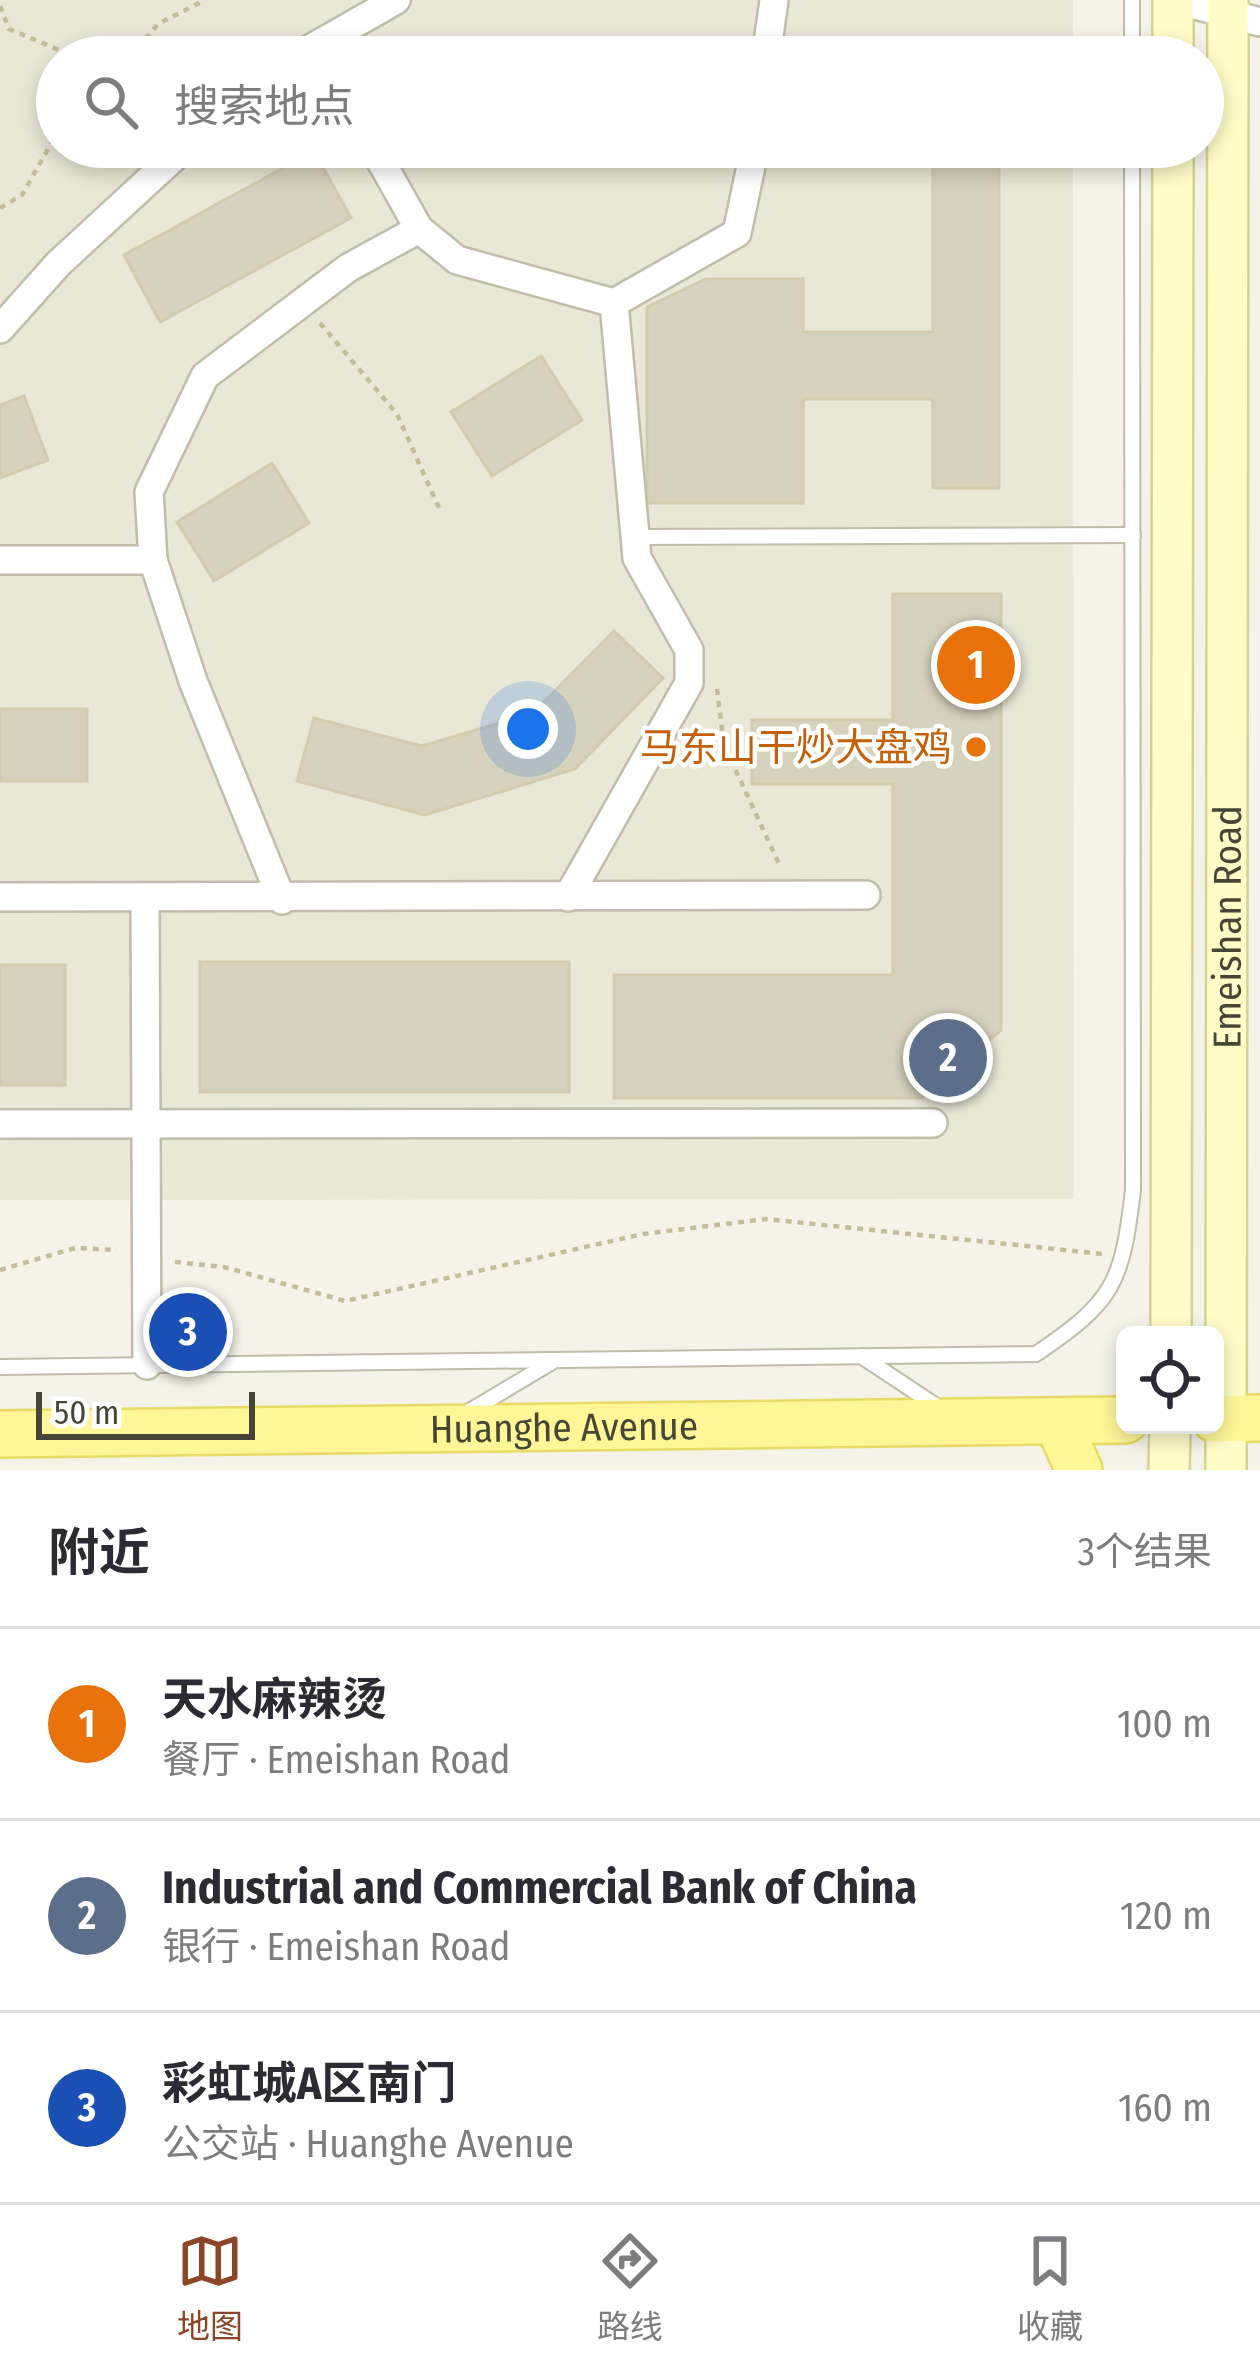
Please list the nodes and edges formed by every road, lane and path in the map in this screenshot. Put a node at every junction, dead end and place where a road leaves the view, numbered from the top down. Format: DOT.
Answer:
graph roads {
  1 [pos="205,0"];
  2 [pos="397,0"];
  3 [pos="774,0"];
  4 [pos="1132,0"];
  5 [pos="1174,0"];
  6 [pos="0,6"];
  7 [pos="352,11"];
  8 [pos="1238,12"];
  9 [pos="148,36"];
  10 [pos="327,36"];
  11 [pos="769,36"];
  12 [pos="1132,36"];
  13 [pos="1173,36"];
  14 [pos="36,40"];
  15 [pos="37,168"];
  16 [pos="161,168"];
  17 [pos="385,168"];
  18 [pos="750,168"];
  19 [pos="1132,168"];
  20 [pos="1173,168"];
  21 [pos="0,208"];
  22 [pos="419,229"];
  23 [pos="302,302"];
  24 [pos="614,304"];
  25 [pos="0,329"];
  26 [pos="440,508"];
  27 [pos="1132,535"];
  28 [pos="635,537"];
  29 [pos="0,560"];
  30 [pos="153,560"];
  31 [pos="689,650"];
  32 [pos="866,895"];
  33 [pos="794,896"];
  34 [pos="0,897"];
  35 [pos="568,897"];
  36 [pos="145,899"];
  37 [pos="282,900"];
  38 [pos="933,1123"];
  39 [pos="0,1124"];
  40 [pos="146,1124"];
  41 [pos="1126,1256"];
  42 [pos="146,1259"];
  43 [pos="0,1270"];
  44 [pos="1171,1326"];
  45 [pos="861,1356"];
  46 [pos="556,1360"];
  47 [pos="147,1364"];
  48 [pos="0,1366"];
  49 [pos="1234,1419"];
  50 [pos="1116,1420"];
  51 [pos="1057,1421"];
  52 [pos="961,1422"];
  53 [pos="441,1428"];
  54 [pos="0,1434"];
  55 [pos="1170,1434"];
  56 [pos="1079,1470"];
  57 [pos="1169,1470"];
  58 [pos="1226,1470"];
  1 -- 9 [label="path"];
  2 -- 7 [label="street"];
  3 -- 11 [label="street"];
  4 -- 12 [label="lane"];
  5 -- 8 [label="street"];
  5 -- 13 [label="street"];
  6 -- 14 [label="path"];
  7 -- 10 [label="street"];
  8 -- 49 [label="street, Emeishan Road"];
  15 -- 21 [label="path"];
  16 -- 25 [label="street"];
  17 -- 22 [label="street"];
  18 -- 24 [label="street"];
  19 -- 27 [label="lane"];
  20 -- 44 [label="street, Emeishan Road"];
  22 -- 23 [label="street"];
  22 -- 24 [label="street"];
  23 -- 26 [label="path"];
  23 -- 30 [label="street"];
  24 -- 28 [label="street"];
  27 -- 28 [label="lane"];
  27 -- 41 [label="lane"];
  28 -- 31 [label="street"];
  29 -- 30 [label="street"];
  30 -- 37 [label="street"];
  31 -- 33 [label="path"];
  31 -- 35 [label="street"];
  32 -- 33 [label="street"];
  33 -- 35 [label="street"];
  34 -- 36 [label="street"];
  35 -- 37 [label="street"];
  36 -- 37 [label="street"];
  36 -- 40 [label="street"];
  38 -- 40 [label="street"];
  39 -- 40 [label="street"];
  40 -- 42 [label="street"];
  41 -- 42 [label="path"];
  41 -- 45 [label="lane"];
  42 -- 43 [label="path"];
  42 -- 47 [label="street"];
  45 -- 46 [label="lane"];
  45 -- 52 [label="lane"];
  46 -- 47 [label="lane"];
  46 -- 53 [label="lane"];
  47 -- 48 [label="lane"];
  49 -- 58 [label="street, Emeishan Road"];
  50 -- 51 [label="main road, Huanghe Avenue"];
  51 -- 52 [label="main road, Huanghe Avenue"];
  51 -- 56 [label="main road"];
  52 -- 53 [label="main road, Huanghe Avenue"];
  53 -- 54 [label="main road, Huanghe Avenue"];
  55 -- 57 [label="street"];
}
